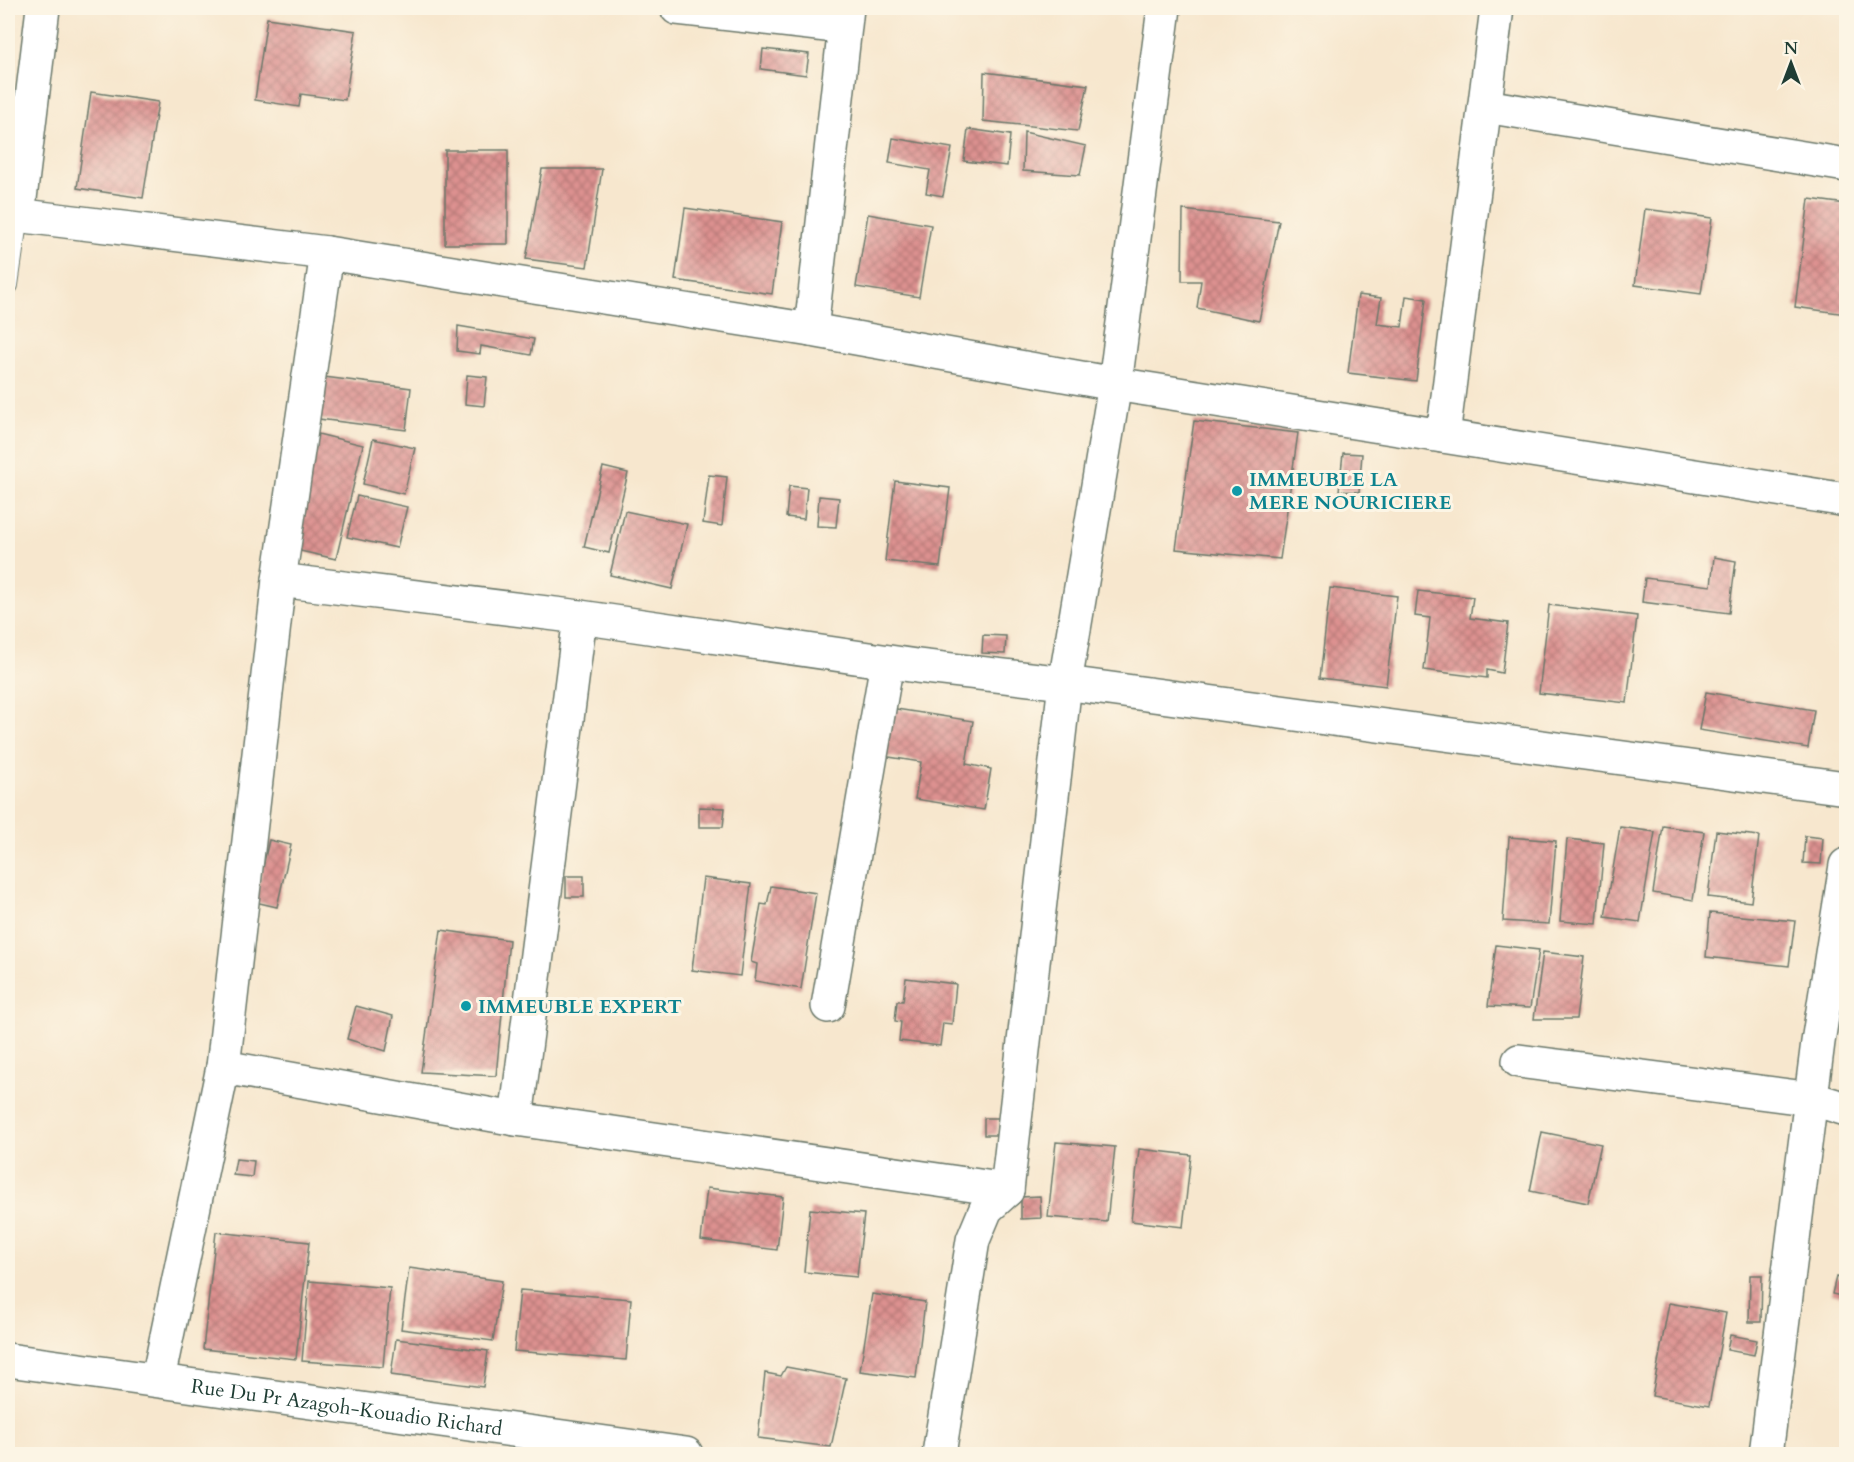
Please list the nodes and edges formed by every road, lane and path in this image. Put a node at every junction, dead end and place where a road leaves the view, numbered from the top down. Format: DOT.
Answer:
graph roads {
  1 [pos="43,8"];
  2 [pos="677,8"];
  3 [pos="1164,8"];
  4 [pos="1497,8"];
  5 [pos="846,17"];
  6 [pos="1485,106"];
  7 [pos="1846,165"];
  8 [pos="13,214"];
  9 [pos="327,253"];
  10 [pos="8,285"];
  11 [pos="811,330"];
  12 [pos="1114,384"];
  13 [pos="1443,436"];
  14 [pos="1846,500"];
  15 [pos="279,580"];
  16 [pos="580,617"];
  17 [pos="887,662"];
  18 [pos="1065,683"];
  19 [pos="1846,788"];
  20 [pos="1846,865"];
  21 [pos="828,1006"];
  22 [pos="1519,1061"];
  23 [pos="223,1067"];
  24 [pos="1813,1099"];
  25 [pos="1846,1109"];
  26 [pos="516,1119"];
  27 [pos="1007,1190"];
  28 [pos="8,1360"];
  29 [pos="158,1379"];
  30 [pos="686,1455"];
  31 [pos="939,1455"];
  32 [pos="1766,1455"];
  1 -- 8 [label="street"];
  2 -- 5 [label="street"];
  3 -- 12 [label="street"];
  4 -- 6 [label="street"];
  5 -- 11 [label="street"];
  6 -- 7 [label="street"];
  6 -- 13 [label="street"];
  8 -- 9 [label="street"];
  8 -- 10 [label="lane"];
  9 -- 11 [label="street"];
  9 -- 15 [label="street"];
  11 -- 12 [label="street"];
  12 -- 13 [label="street"];
  12 -- 18 [label="street"];
  13 -- 14 [label="street"];
  15 -- 16 [label="street"];
  15 -- 23 [label="street"];
  16 -- 17 [label="street"];
  16 -- 26 [label="street"];
  17 -- 18 [label="street"];
  17 -- 21 [label="street"];
  18 -- 19 [label="street"];
  18 -- 27 [label="street"];
  20 -- 24 [label="street"];
  22 -- 24 [label="street"];
  23 -- 26 [label="street"];
  23 -- 29 [label="street"];
  24 -- 25 [label="street"];
  24 -- 32 [label="street"];
  26 -- 27 [label="street"];
  27 -- 31 [label="street"];
  28 -- 29 [label="street, Rue Du Pr Azagoh-Kouadio Richard"];
  29 -- 30 [label="street, Rue Du Pr Azagoh-Kouadio Richard"];
}
